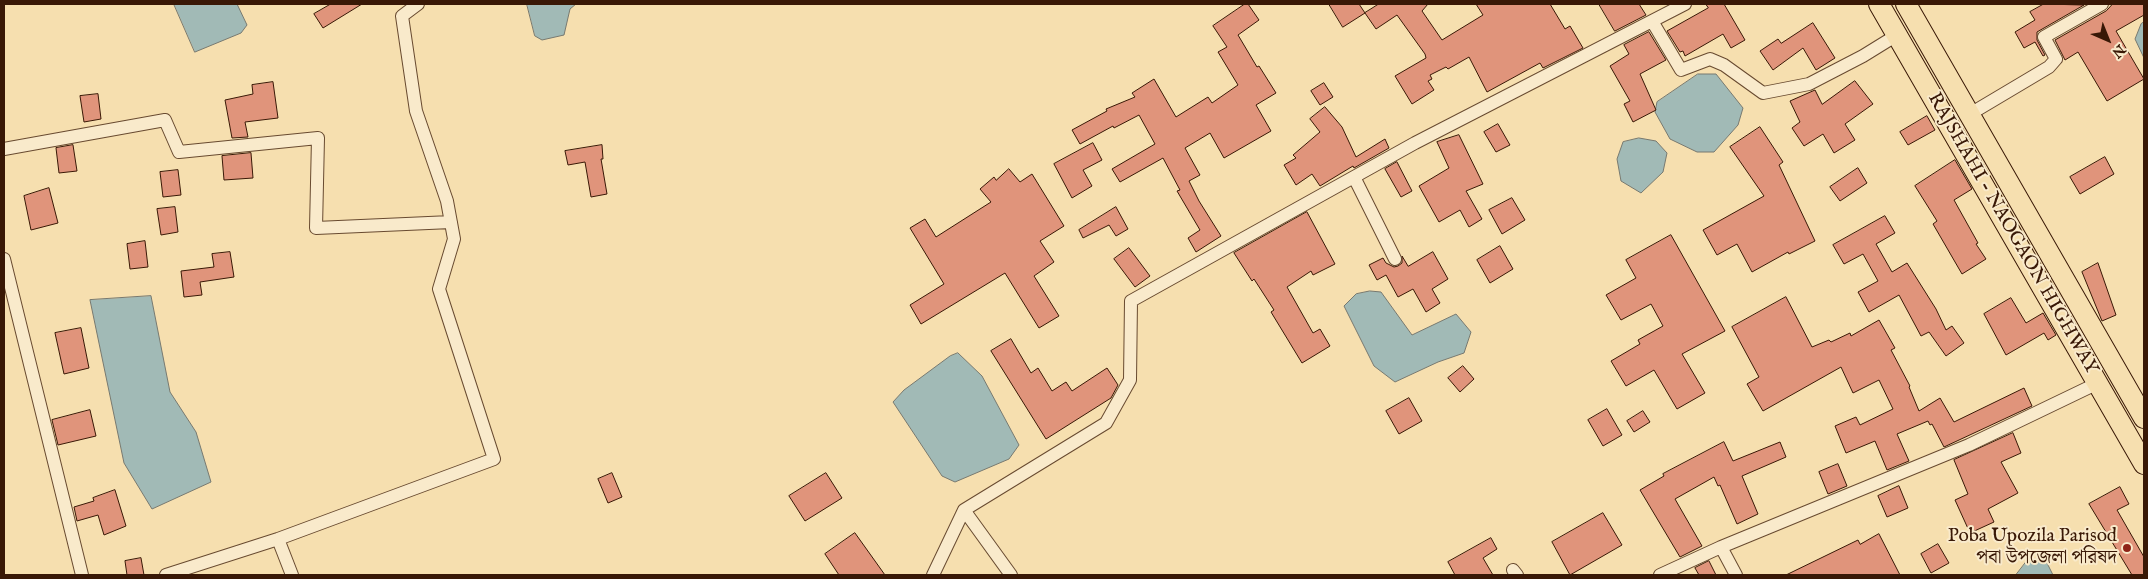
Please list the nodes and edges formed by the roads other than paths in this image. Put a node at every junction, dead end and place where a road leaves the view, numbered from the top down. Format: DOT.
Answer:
graph roads {
  1 [pos="418,4"];
  2 [pos="1684,4"];
  3 [pos="1879,4"];
  4 [pos="1906,4"];
  5 [pos="2102,4"];
  6 [pos="1652,20"];
  7 [pos="1897,35"];
  8 [pos="1970,114"];
  9 [pos="4,149"];
  10 [pos="1354,177"];
  11 [pos="451,222"];
  12 [pos="4,259"];
  13 [pos="1395,259"];
  14 [pos="2098,383"];
  15 [pos="2144,418"];
  16 [pos="2144,464"];
  17 [pos="964,510"];
  18 [pos="278,538"];
  19 [pos="1721,546"];
  20 [pos="82,575"];
  21 [pos="166,575"];
  22 [pos="292,575"];
  23 [pos="933,575"];
  24 [pos="1011,575"];
  25 [pos="1660,575"];
  26 [pos="1736,575"];
  1 -- 11 [label="street"];
  2 -- 6 [label="street"];
  3 -- 7 [label="main road, RAJSHAHI - NAOGAON HIGHWAY"];
  4 -- 8 [label="main road, RAJSHAHI - NAOGAON HIGHWAY"];
  5 -- 8 [label="street"];
  6 -- 7 [label="street"];
  6 -- 10 [label="street"];
  7 -- 14 [label="main road, RAJSHAHI - NAOGAON HIGHWAY"];
  8 -- 15 [label="main road, RAJSHAHI - NAOGAON HIGHWAY"];
  9 -- 11 [label="street"];
  10 -- 13 [label="street"];
  10 -- 17 [label="street"];
  11 -- 18 [label="street"];
  12 -- 20 [label="street"];
  14 -- 16 [label="main road, RAJSHAHI - NAOGAON HIGHWAY"];
  14 -- 19 [label="street"];
  17 -- 23 [label="street"];
  17 -- 24 [label="street"];
  18 -- 21 [label="street"];
  18 -- 22 [label="street"];
  19 -- 25 [label="street"];
  19 -- 26 [label="street"];
}
